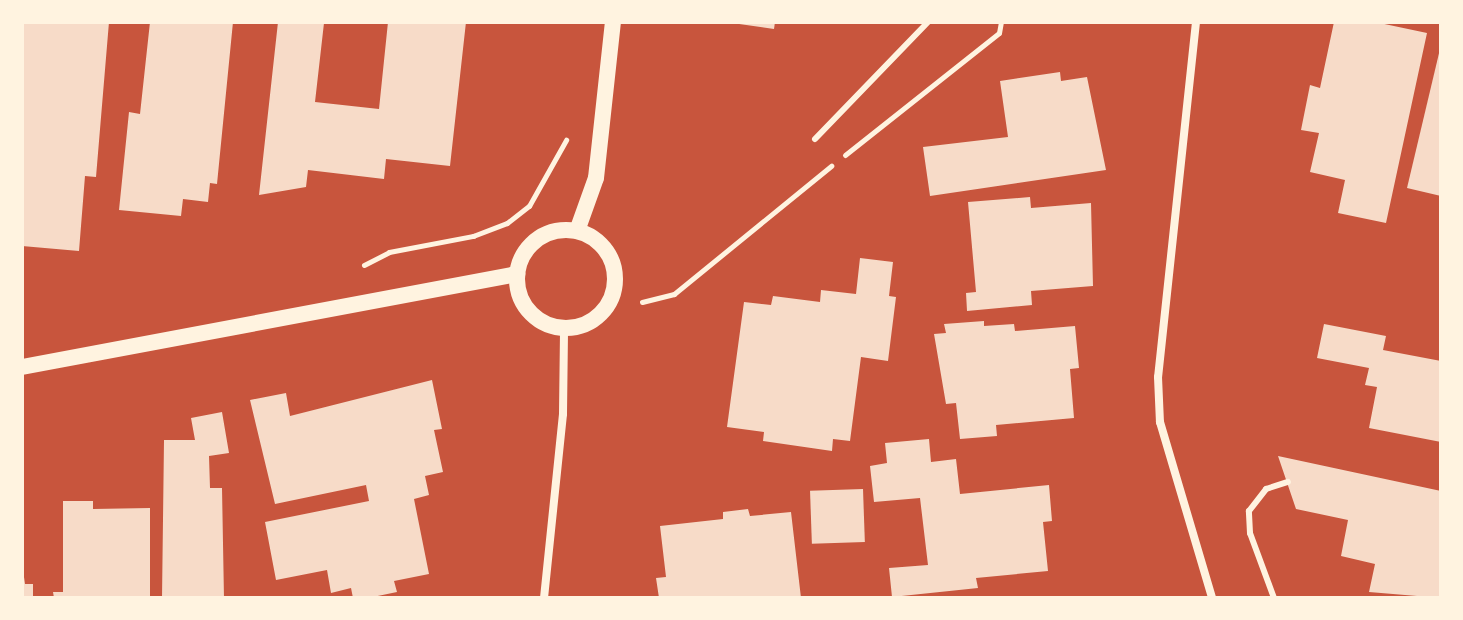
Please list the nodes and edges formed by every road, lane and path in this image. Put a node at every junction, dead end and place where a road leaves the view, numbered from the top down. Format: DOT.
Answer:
graph roads {
  1 [pos="613,22"];
  2 [pos="928,22"];
  3 [pos="1196,22"];
  4 [pos="603,110"];
  5 [pos="815,139"];
  6 [pos="577,231"];
  7 [pos="517,274"];
  8 [pos="323,309"];
  9 [pos="564,328"];
  10 [pos="22,367"];
  11 [pos="1288,482"];
  12 [pos="544,598"];
  13 [pos="1212,598"];
  14 [pos="1274,598"];
  1 -- 4 [label="main road"];
  2 -- 5 [label="lane"];
  3 -- 13 [label="street"];
  4 -- 6 [label="main road"];
  4 -- 8 [label="path"];
  6 -- 7 [label="main road"];
  6 -- 9 [label="main road"];
  7 -- 8 [label="main road"];
  7 -- 9 [label="main road"];
  8 -- 10 [label="main road"];
  9 -- 12 [label="street"];
  11 -- 14 [label="lane"];
}
